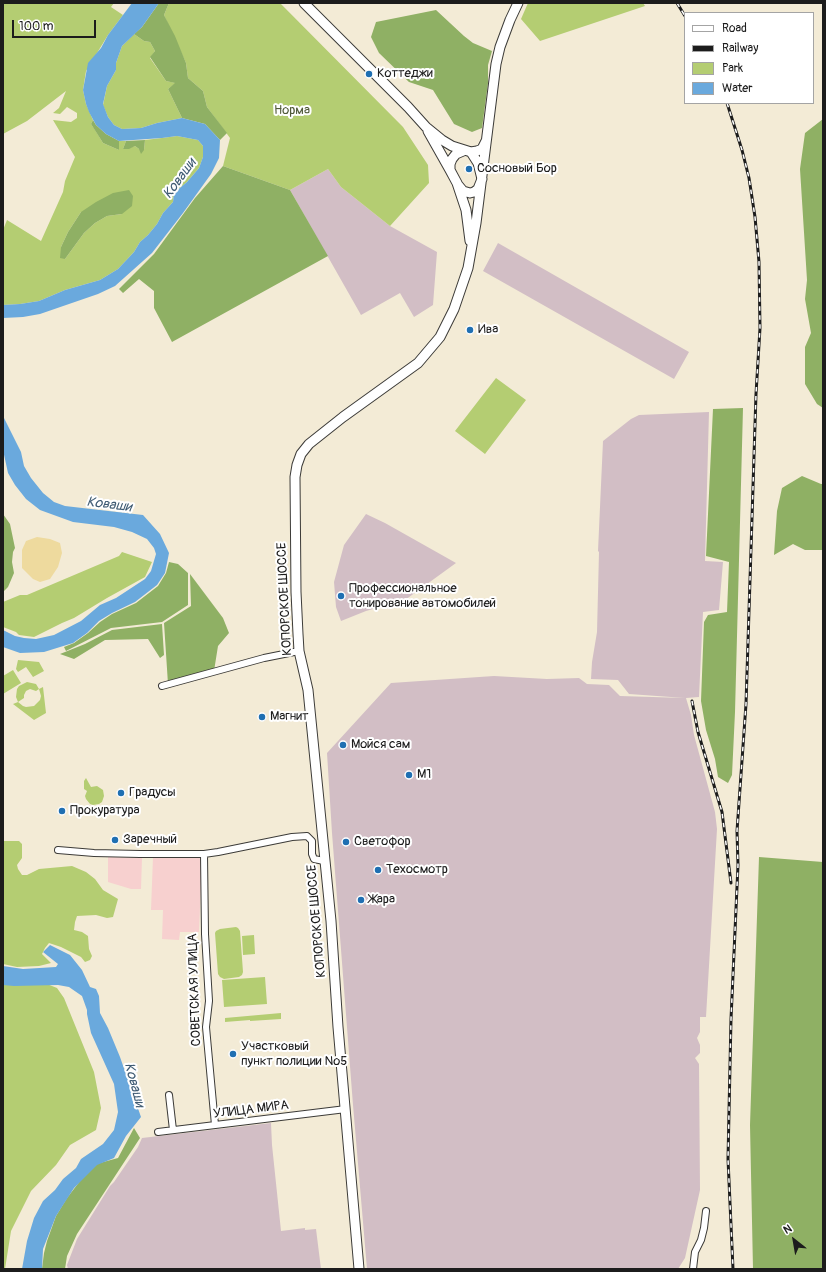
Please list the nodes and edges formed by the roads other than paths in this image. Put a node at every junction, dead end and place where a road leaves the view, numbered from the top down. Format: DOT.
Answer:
graph roads {
  1 [pos="304,3"];
  2 [pos="518,3"];
  3 [pos="426,127"];
  4 [pos="486,141"];
  5 [pos="467,151"];
  6 [pos="450,170"];
  7 [pos="482,179"];
  8 [pos="457,183"];
  9 [pos="472,250"];
  10 [pos="299,651"];
  11 [pos="162,686"];
  12 [pos="58,850"];
  13 [pos="204,854"];
  14 [pos="324,861"];
  15 [pos="169,1094"];
  16 [pos="346,1108"];
  17 [pos="215,1125"];
  18 [pos="173,1130"];
  19 [pos="158,1132"];
  20 [pos="706,1211"];
  21 [pos="359,1269"];
  22 [pos="693,1269"];
  1 -- 3 [label="main road"];
  2 -- 4 [label="main road, КОПОРСКОЕ ШОССЕ"];
  3 -- 5 [label="main road"];
  3 -- 6 [label="main road"];
  4 -- 5 [label="main road"];
  4 -- 7 [label="main road, КОПОРСКОЕ ШОССЕ"];
  5 -- 6 [label="main road"];
  5 -- 7 [label="main road"];
  6 -- 8 [label="main road"];
  7 -- 8 [label="main road"];
  7 -- 9 [label="main road, КОПОРСКОЕ ШОССЕ"];
  8 -- 9 [label="main road"];
  9 -- 10 [label="main road, КОПОРСКОЕ ШОССЕ"];
  10 -- 11 [label="street"];
  10 -- 14 [label="main road, КОПОРСКОЕ ШОССЕ"];
  12 -- 13 [label="street"];
  13 -- 14 [label="street"];
  13 -- 17 [label="street, СОВЕТСКАЯ УЛИЦА"];
  14 -- 16 [label="main road, КОПОРСКОЕ ШОССЕ"];
  15 -- 18 [label="street"];
  16 -- 17 [label="street, УЛИЦА МИРА"];
  16 -- 21 [label="main road, КОПОРСКОЕ ШОССЕ"];
  17 -- 18 [label="street, УЛИЦА МИРА"];
  18 -- 19 [label="street, УЛИЦА МИРА"];
  20 -- 22 [label="street"];
}
